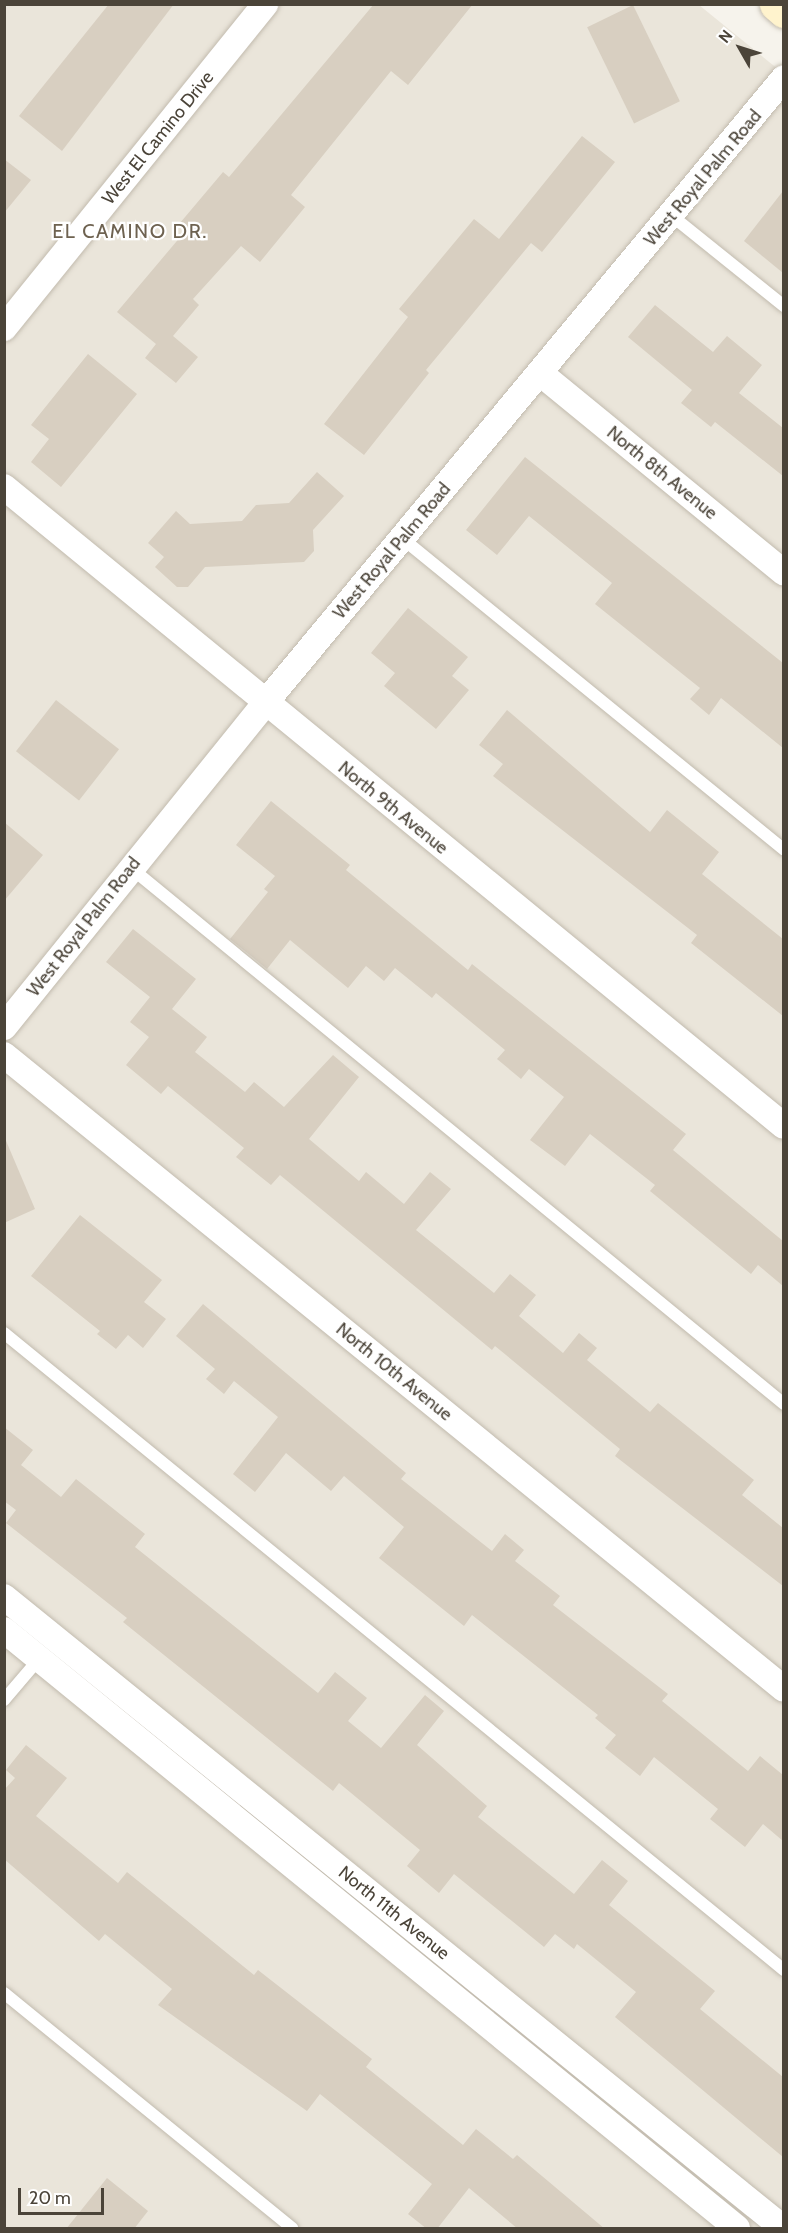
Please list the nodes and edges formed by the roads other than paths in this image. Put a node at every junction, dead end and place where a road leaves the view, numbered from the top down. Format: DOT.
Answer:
graph roads {
  1 [pos="265,4"];
  2 [pos="776,4"];
  3 [pos="783,11"];
  4 [pos="783,78"];
  5 [pos="672,216"];
  6 [pos="783,306"];
  7 [pos="4,328"];
  8 [pos="540,374"];
  9 [pos="4,487"];
  10 [pos="403,539"];
  11 [pos="783,573"];
  12 [pos="265,703"];
  13 [pos="783,850"];
  14 [pos="131,868"];
  15 [pos="4,1027"];
  16 [pos="4,1055"];
  17 [pos="783,1126"];
  18 [pos="4,1333"];
  19 [pos="783,1404"];
  20 [pos="4,1597"];
  21 [pos="4,1630"];
  22 [pos="39,1659"];
  23 [pos="783,1689"];
  24 [pos="4,1700"];
  25 [pos="783,1970"];
  26 [pos="4,1993"];
  27 [pos="292,2229"];
  28 [pos="737,2229"];
  29 [pos="783,2229"];
  1 -- 7 [label="street, West El Camino Drive"];
  2 -- 3 [label="main road"];
  4 -- 5 [label="street, West Royal Palm Road"];
  5 -- 6 [label="lane"];
  5 -- 8 [label="street, West Royal Palm Road"];
  8 -- 10 [label="street, West Royal Palm Road"];
  8 -- 11 [label="street, North 8th Avenue"];
  9 -- 12 [label="street, North 9th Avenue"];
  10 -- 12 [label="street, West Royal Palm Road"];
  10 -- 13 [label="lane"];
  12 -- 14 [label="street, West Royal Palm Road"];
  12 -- 17 [label="street, North 9th Avenue"];
  14 -- 15 [label="street, West Royal Palm Road"];
  14 -- 19 [label="lane"];
  16 -- 23 [label="street, North 10th Avenue"];
  18 -- 25 [label="lane"];
  20 -- 29 [label="street, North 11th Avenue"];
  21 -- 22 [label="street, North 11th Avenue"];
  22 -- 24 [label="lane"];
  22 -- 28 [label="street, North 11th Avenue"];
  26 -- 27 [label="lane"];
}
